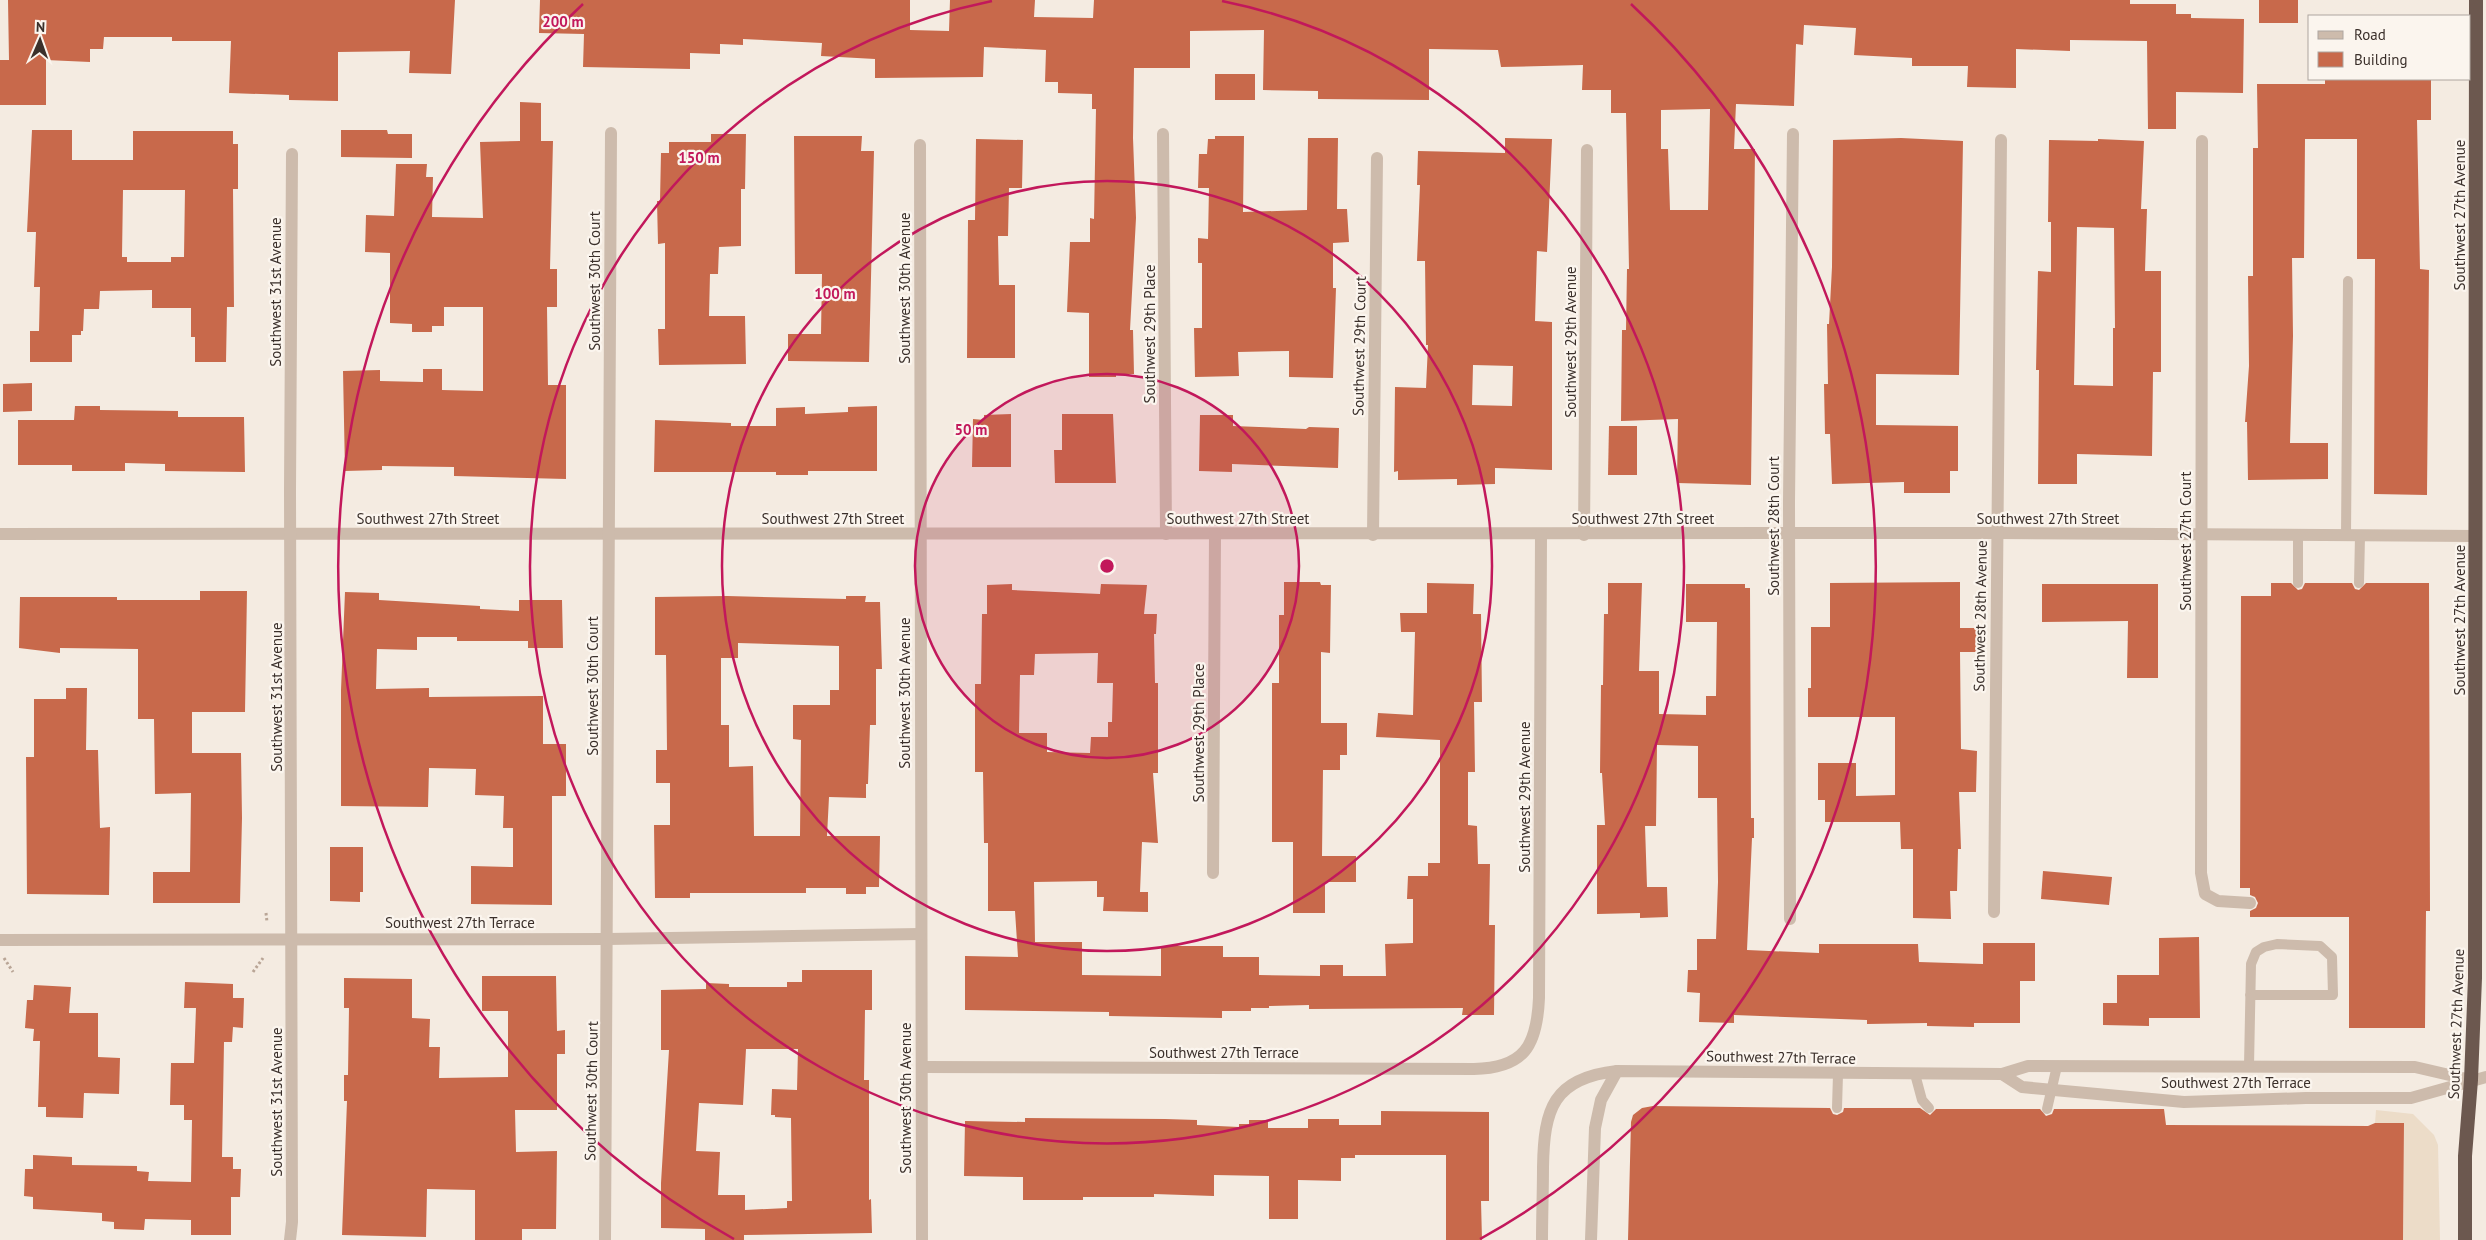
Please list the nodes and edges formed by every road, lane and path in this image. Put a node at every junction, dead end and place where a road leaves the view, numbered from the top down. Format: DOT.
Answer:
graph roads {
  1 [pos="2476,0"];
  2 [pos="611,133"];
  3 [pos="1163,134"];
  4 [pos="1793,134"];
  5 [pos="2001,140"];
  6 [pos="2202,141"];
  7 [pos="920,145"];
  8 [pos="1587,150"];
  9 [pos="292,154"];
  10 [pos="1377,158"];
  11 [pos="2348,281"];
  12 [pos="2481,306"];
  13 [pos="2486,526"];
  14 [pos="1997,533"];
  15 [pos="0,534"];
  16 [pos="291,534"];
  17 [pos="920,534"];
  18 [pos="1166,534"];
  19 [pos="1216,534"];
  20 [pos="1789,534"];
  21 [pos="608,535"];
  22 [pos="1373,535"];
  23 [pos="1541,535"];
  24 [pos="1584,535"];
  25 [pos="2202,535"];
  26 [pos="2298,535"];
  27 [pos="2346,536"];
  28 [pos="2360,536"];
  29 [pos="2481,539"];
  30 [pos="2298,583"];
  31 [pos="2359,583"];
  32 [pos="1213,873"];
  33 [pos="2250,903"];
  34 [pos="1994,912"];
  35 [pos="1790,918"];
  36 [pos="920,934"];
  37 [pos="292,938"];
  38 [pos="608,939"];
  39 [pos="0,940"];
  40 [pos="1,953"];
  41 [pos="266,954"];
  42 [pos="13,972"];
  43 [pos="253,972"];
  44 [pos="2250,995"];
  45 [pos="1522,1055"];
  46 [pos="2058,1066"];
  47 [pos="2249,1066"];
  48 [pos="922,1067"];
  49 [pos="1617,1071"];
  50 [pos="1838,1074"];
  51 [pos="1915,1074"];
  52 [pos="2002,1074"];
  53 [pos="2486,1077"];
  54 [pos="2471,1080"];
  55 [pos="2053,1090"];
  56 [pos="1837,1108"];
  57 [pos="1929,1108"];
  58 [pos="2047,1109"];
  59 [pos="290,1240"];
  60 [pos="605,1240"];
  61 [pos="922,1240"];
  62 [pos="1542,1240"];
  63 [pos="1591,1240"];
  64 [pos="2465,1240"];
  1 -- 12 [label="highway, Southwest 27th Avenue"];
  2 -- 21 [label="street, Southwest 30th Court"];
  3 -- 18 [label="street, Southwest 29th Place"];
  4 -- 20 [label="street, Southwest 28th Court"];
  5 -- 14 [label="street, Southwest 28th Avenue"];
  6 -- 25 [label="street, Southwest 27th Court"];
  7 -- 17 [label="street, Southwest 30th Avenue"];
  8 -- 24 [label="street, Southwest 29th Avenue"];
  9 -- 16 [label="street, Southwest 31st Avenue"];
  10 -- 22 [label="street, Southwest 29th Court"];
  11 -- 27 [label="lane"];
  12 -- 29 [label="highway, Southwest 27th Avenue"];
  13 -- 29 [label="highway"];
  14 -- 20 [label="street, Southwest 27th Street"];
  14 -- 25 [label="street, Southwest 27th Street"];
  14 -- 34 [label="street, Southwest 28th Avenue"];
  15 -- 16 [label="street, Southwest 27th Street"];
  16 -- 21 [label="street, Southwest 27th Street"];
  16 -- 37 [label="street, Southwest 31st Avenue"];
  17 -- 18 [label="street, Southwest 27th Street"];
  17 -- 21 [label="street, Southwest 27th Street"];
  17 -- 36 [label="street, Southwest 30th Avenue"];
  18 -- 19 [label="street, Southwest 27th Street"];
  19 -- 22 [label="street, Southwest 27th Street"];
  19 -- 32 [label="street, Southwest 29th Place"];
  20 -- 24 [label="street, Southwest 27th Street"];
  20 -- 35 [label="street, Southwest 28th Court"];
  21 -- 38 [label="street, Southwest 30th Court"];
  22 -- 23 [label="street, Southwest 27th Street"];
  23 -- 24 [label="street, Southwest 27th Street"];
  23 -- 45 [label="street, Southwest 29th Avenue"];
  25 -- 26 [label="street, Southwest 27th Street"];
  25 -- 33 [label="street, Southwest 27th Court"];
  26 -- 27 [label="street, Southwest 27th Street"];
  26 -- 30 [label="lane"];
  27 -- 28 [label="street, Southwest 27th Street"];
  28 -- 29 [label="street, Southwest 27th Street"];
  28 -- 31 [label="lane"];
  29 -- 54 [label="highway, Southwest 27th Avenue"];
  36 -- 38 [label="street, Southwest 27th Terrace"];
  36 -- 48 [label="street, Southwest 30th Avenue"];
  37 -- 38 [label="street, Southwest 27th Terrace"];
  37 -- 39 [label="street, Southwest 27th Terrace"];
  37 -- 59 [label="street, Southwest 31st Avenue"];
  38 -- 60 [label="street, Southwest 30th Court"];
  40 -- 42 [label="path"];
  41 -- 43 [label="path"];
  44 -- 44 [label="lane"];
  44 -- 47 [label="lane"];
  45 -- 48 [label="street, Southwest 27th Terrace"];
  46 -- 47 [label="street, Southwest 27th Terrace"];
  46 -- 52 [label="street, Southwest 27th Terrace"];
  46 -- 55 [label="lane"];
  47 -- 54 [label="street, Southwest 27th Terrace"];
  48 -- 61 [label="street, Southwest 30th Avenue"];
  49 -- 50 [label="street, Southwest 27th Terrace"];
  49 -- 62 [label="street, Southwest 27th Terrace"];
  49 -- 63 [label="street"];
  50 -- 51 [label="street, Southwest 27th Terrace"];
  50 -- 56 [label="lane"];
  51 -- 52 [label="street, Southwest 27th Terrace"];
  51 -- 57 [label="lane"];
  52 -- 55 [label="street, Southwest 27th Terrace"];
  53 -- 54 [label="street, Southwest 27th Terrace"];
  54 -- 55 [label="street, Southwest 27th Terrace"];
  54 -- 64 [label="highway, Southwest 27th Avenue"];
  55 -- 58 [label="lane"];
}
